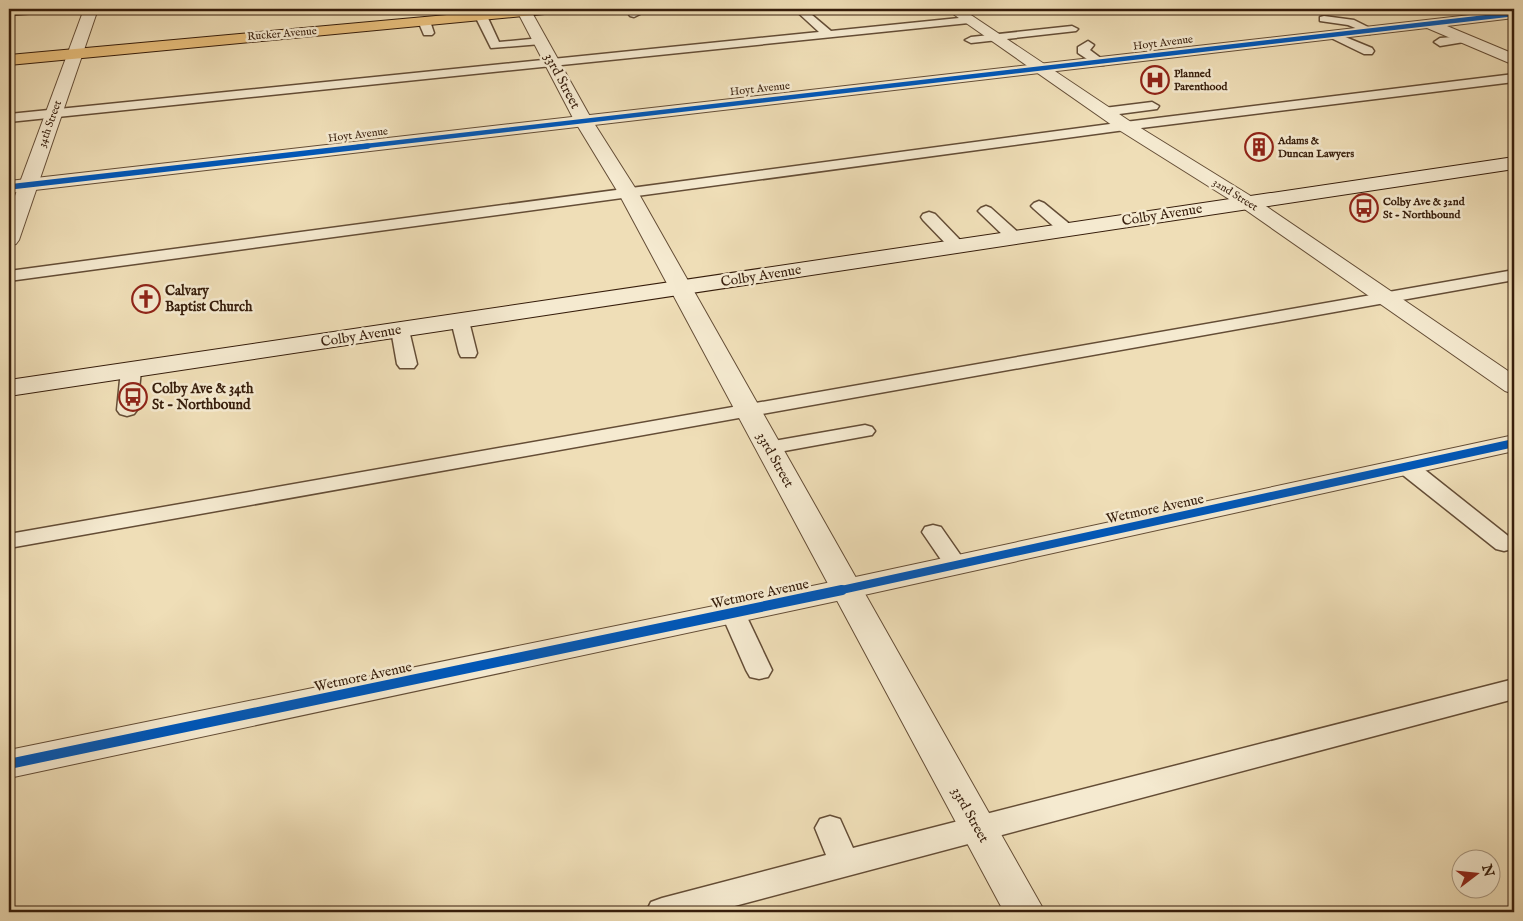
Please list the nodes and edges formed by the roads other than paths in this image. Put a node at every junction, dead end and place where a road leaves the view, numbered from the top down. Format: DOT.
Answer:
graph roads {
  1 [pos="49,9"];
  2 [pos="91,9"];
  3 [pos="555,9"];
  4 [pos="799,9"];
  5 [pos="953,9"];
  6 [pos="524,10"];
  7 [pos="9,12"];
  8 [pos="1400,12"];
  9 [pos="1514,14"];
  10 [pos="481,16"];
  11 [pos="1324,19"];
  12 [pos="968,20"];
  13 [pos="1429,24"];
  14 [pos="1072,28"];
  15 [pos="1370,30"];
  16 [pos="828,34"];
  17 [pos="1334,35"];
  18 [pos="995,37"];
  19 [pos="656,40"];
  20 [pos="971,40"];
  21 [pos="1466,40"];
  22 [pos="1440,42"];
  23 [pos="1088,45"];
  24 [pos="1368,51"];
  25 [pos="546,52"];
  26 [pos="76,53"];
  27 [pos="9,60"];
  28 [pos="1514,60"];
  29 [pos="1100,62"];
  30 [pos="1040,69"];
  31 [pos="1514,78"];
  32 [pos="1152,106"];
  33 [pos="1104,112"];
  34 [pos="54,114"];
  35 [pos="9,118"];
  36 [pos="583,120"];
  37 [pos="1125,126"];
  38 [pos="971,147"];
  39 [pos="986,160"];
  40 [pos="1514,163"];
  41 [pos="28,184"];
  42 [pos="9,186"];
  43 [pos="629,194"];
  44 [pos="1247,202"];
  45 [pos="1039,206"];
  46 [pos="986,211"];
  47 [pos="929,217"];
  48 [pos="1066,229"];
  49 [pos="1014,237"];
  50 [pos="9,240"];
  51 [pos="958,246"];
  52 [pos="1514,274"];
  53 [pos="9,276"];
  54 [pos="681,288"];
  55 [pos="1388,298"];
  56 [pos="460,321"];
  57 [pos="400,330"];
  58 [pos="468,353"];
  59 [pos="407,364"];
  60 [pos="131,370"];
  61 [pos="1514,386"];
  62 [pos="9,388"];
  63 [pos="127,410"];
  64 [pos="748,411"];
  65 [pos="865,431"];
  66 [pos="1514,443"];
  67 [pos="768,448"];
  68 [pos="1407,466"];
  69 [pos="933,532"];
  70 [pos="9,541"];
  71 [pos="1504,544"];
  72 [pos="956,565"];
  73 [pos="846,589"];
  74 [pos="733,613"];
  75 [pos="759,670"];
  76 [pos="1514,689"];
  77 [pos="9,764"];
  78 [pos="830,828"];
  79 [pos="977,828"];
  80 [pos="844,864"];
  81 [pos="662,912"];
  82 [pos="1025,912"];
  1 -- 7 [label="lane"];
  2 -- 26 [label="street, 34th Street"];
  3 -- 6 [label="main road, Rucker Avenue"];
  4 -- 16 [label="lane"];
  5 -- 12 [label="street, 32nd Street"];
  6 -- 10 [label="main road, Rucker Avenue"];
  6 -- 25 [label="street, 33rd Street"];
  8 -- 13 [label="street"];
  9 -- 13 [label="street, Hoyt Avenue"];
  10 -- 25 [label="lane"];
  10 -- 26 [label="main road, Rucker Avenue"];
  11 -- 15 [label="lane"];
  12 -- 16 [label="lane"];
  12 -- 18 [label="street, 32nd Street"];
  13 -- 15 [label="street, Hoyt Avenue"];
  13 -- 21 [label="street"];
  14 -- 18 [label="lane"];
  15 -- 17 [label="street, Hoyt Avenue"];
  16 -- 25 [label="lane"];
  17 -- 24 [label="lane"];
  17 -- 29 [label="street, Hoyt Avenue"];
  18 -- 20 [label="lane"];
  18 -- 30 [label="street, 32nd Street"];
  19 -- 25 [label="lane"];
  21 -- 22 [label="lane"];
  21 -- 28 [label="street"];
  23 -- 29 [label="lane"];
  25 -- 34 [label="lane"];
  25 -- 36 [label="street, 33rd Street"];
  26 -- 27 [label="main road, Rucker Avenue"];
  26 -- 34 [label="street, 34th Street"];
  29 -- 30 [label="street, Hoyt Avenue"];
  30 -- 33 [label="street, 32nd Street"];
  30 -- 36 [label="street, Hoyt Avenue"];
  31 -- 37 [label="lane"];
  32 -- 33 [label="lane"];
  33 -- 37 [label="street, 32nd Street"];
  34 -- 35 [label="lane"];
  34 -- 41 [label="street, 34th Street"];
  36 -- 41 [label="street, Hoyt Avenue"];
  36 -- 43 [label="street, 33rd Street"];
  37 -- 38 [label="lane"];
  37 -- 44 [label="street, 32nd Street"];
  38 -- 39 [label="lane"];
  38 -- 43 [label="lane"];
  40 -- 44 [label="street, Colby Avenue"];
  41 -- 42 [label="street, Hoyt Avenue"];
  41 -- 50 [label="street, 34th Street"];
  43 -- 53 [label="lane"];
  43 -- 54 [label="street, 33rd Street"];
  44 -- 48 [label="street, Colby Avenue"];
  44 -- 55 [label="street, 32nd Street"];
  45 -- 48 [label="lane"];
  46 -- 49 [label="lane"];
  47 -- 51 [label="lane"];
  48 -- 49 [label="street, Colby Avenue"];
  49 -- 51 [label="street, Colby Avenue"];
  51 -- 54 [label="street, Colby Avenue"];
  52 -- 55 [label="lane"];
  54 -- 56 [label="street, Colby Avenue"];
  54 -- 64 [label="street, 33rd Street"];
  55 -- 61 [label="street, 32nd Street"];
  55 -- 64 [label="lane"];
  56 -- 57 [label="street, Colby Avenue"];
  56 -- 58 [label="lane"];
  57 -- 59 [label="lane"];
  57 -- 60 [label="street, Colby Avenue"];
  60 -- 62 [label="street, Colby Avenue"];
  60 -- 63 [label="lane"];
  64 -- 67 [label="street, 33rd Street"];
  64 -- 70 [label="lane"];
  65 -- 67 [label="lane"];
  66 -- 68 [label="street, Wetmore Avenue"];
  67 -- 73 [label="street, 33rd Street"];
  68 -- 71 [label="lane"];
  68 -- 72 [label="street, Wetmore Avenue"];
  69 -- 72 [label="lane"];
  72 -- 73 [label="street, Wetmore Avenue"];
  73 -- 74 [label="street, Wetmore Avenue"];
  73 -- 79 [label="street, 33rd Street"];
  74 -- 75 [label="lane"];
  74 -- 77 [label="street, Wetmore Avenue"];
  76 -- 79 [label="lane"];
  78 -- 80 [label="lane"];
  79 -- 80 [label="lane"];
  79 -- 82 [label="street, 33rd Street"];
  80 -- 81 [label="lane"];
}
